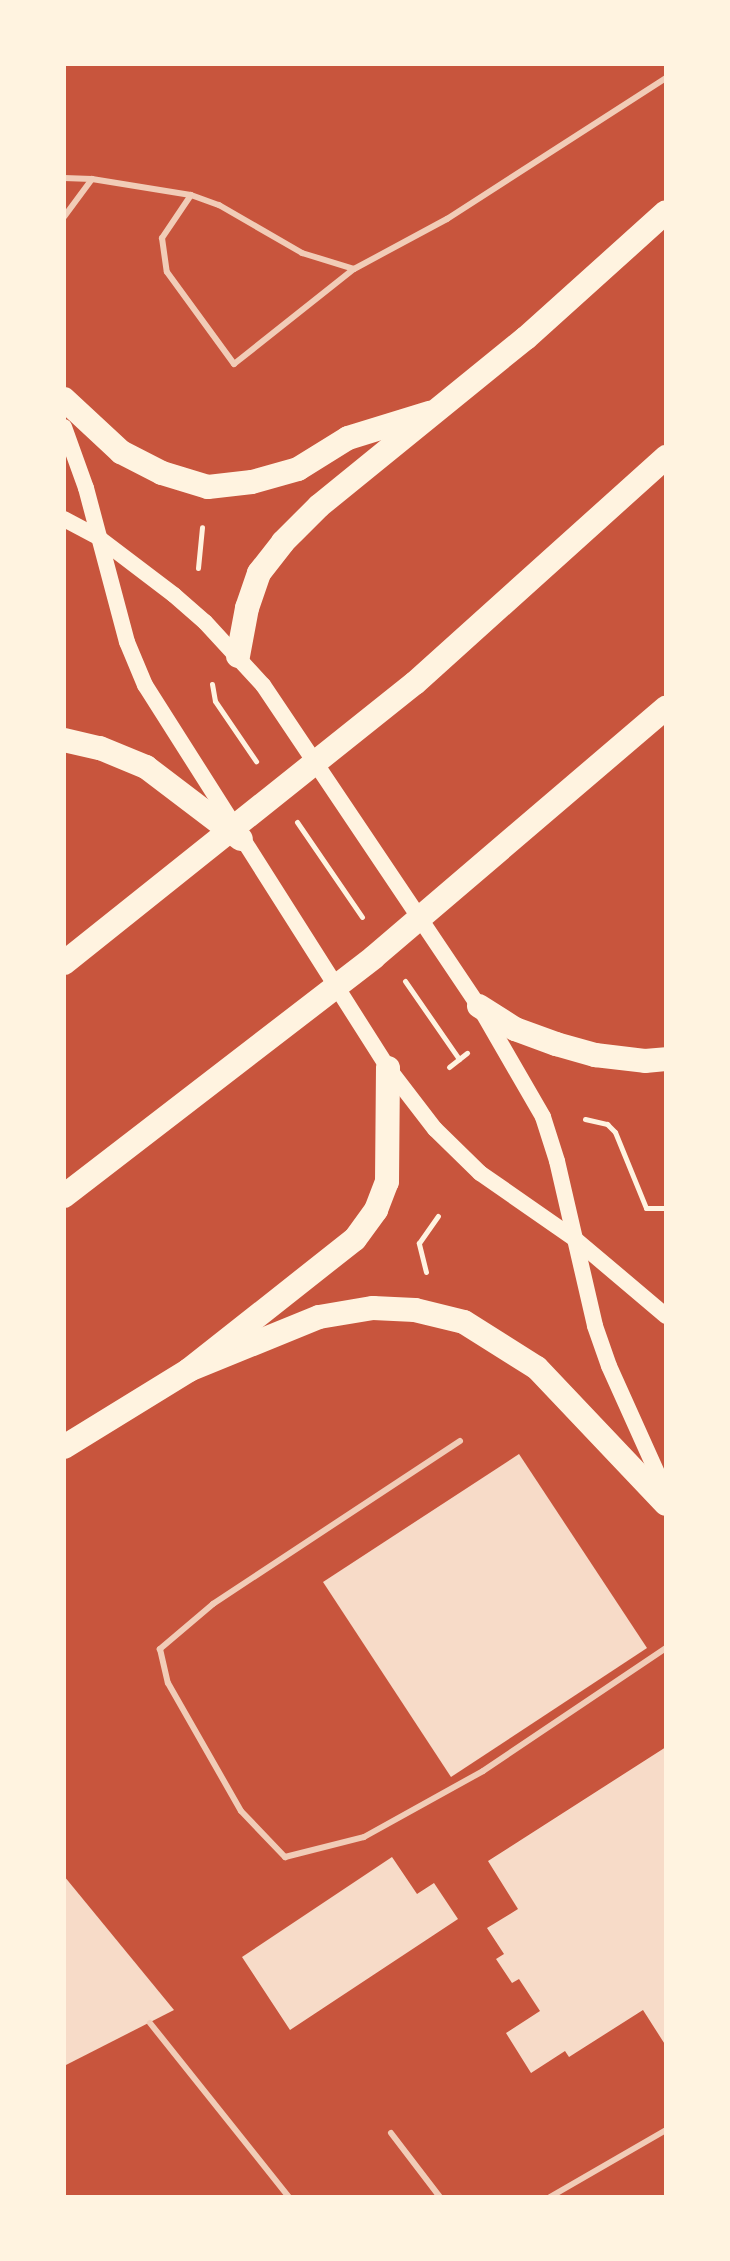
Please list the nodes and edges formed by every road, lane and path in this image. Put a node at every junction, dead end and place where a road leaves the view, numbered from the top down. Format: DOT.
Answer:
graph roads {
  1 [pos="666,78"];
  2 [pos="64,178"];
  3 [pos="92,179"];
  4 [pos="191,195"];
  5 [pos="666,212"];
  6 [pos="64,217"];
  7 [pos="354,269"];
  8 [pos="64,399"];
  9 [pos="442,409"];
  10 [pos="64,427"];
  11 [pos="666,457"];
  12 [pos="64,519"];
  13 [pos="202,527"];
  14 [pos="99,538"];
  15 [pos="198,568"];
  16 [pos="238,656"];
  17 [pos="212,683"];
  18 [pos="666,708"];
  19 [pos="64,740"];
  20 [pos="258,765"];
  21 [pos="293,816"];
  22 [pos="241,839"];
  23 [pos="363,918"];
  24 [pos="64,963"];
  25 [pos="398,970"];
  26 [pos="479,1006"];
  27 [pos="468,1052"];
  28 [pos="459,1059"];
  29 [pos="666,1059"];
  30 [pos="449,1067"];
  31 [pos="388,1068"];
  32 [pos="585,1119"];
  33 [pos="64,1196"];
  34 [pos="666,1208"];
  35 [pos="438,1216"];
  36 [pos="575,1239"];
  37 [pos="427,1278"];
  38 [pos="666,1316"];
  39 [pos="189,1370"];
  40 [pos="460,1441"];
  41 [pos="64,1447"];
  42 [pos="666,1493"];
  43 [pos="666,1504"];
  44 [pos="666,1648"];
  45 [pos="150,2023"];
  46 [pos="666,2130"];
  47 [pos="391,2133"];
  48 [pos="289,2197"];
  49 [pos="440,2197"];
  50 [pos="550,2197"];
  1 -- 7 [label="lane"];
  2 -- 3 [label="lane"];
  3 -- 4 [label="lane"];
  3 -- 6 [label="lane"];
  4 -- 7 [label="lane"];
  4 -- 7 [label="lane"];
  5 -- 9 [label="highway"];
  8 -- 9 [label="highway"];
  9 -- 16 [label="highway"];
  10 -- 14 [label="main road"];
  11 -- 24 [label="highway"];
  12 -- 14 [label="main road"];
  13 -- 15 [label="path"];
  14 -- 16 [label="main road"];
  14 -- 22 [label="main road"];
  16 -- 26 [label="main road"];
  17 -- 20 [label="path"];
  18 -- 33 [label="highway"];
  19 -- 22 [label="highway"];
  21 -- 23 [label="path"];
  22 -- 31 [label="main road"];
  25 -- 28 [label="path"];
  26 -- 29 [label="highway"];
  26 -- 36 [label="main road"];
  27 -- 28 [label="path"];
  28 -- 30 [label="path"];
  31 -- 36 [label="main road"];
  31 -- 39 [label="highway"];
  32 -- 34 [label="path"];
  35 -- 37 [label="path"];
  36 -- 38 [label="main road"];
  36 -- 42 [label="main road"];
  39 -- 41 [label="highway"];
  39 -- 43 [label="highway"];
  40 -- 44 [label="lane"];
  45 -- 48 [label="lane"];
  46 -- 50 [label="lane"];
  47 -- 49 [label="lane"];
}
